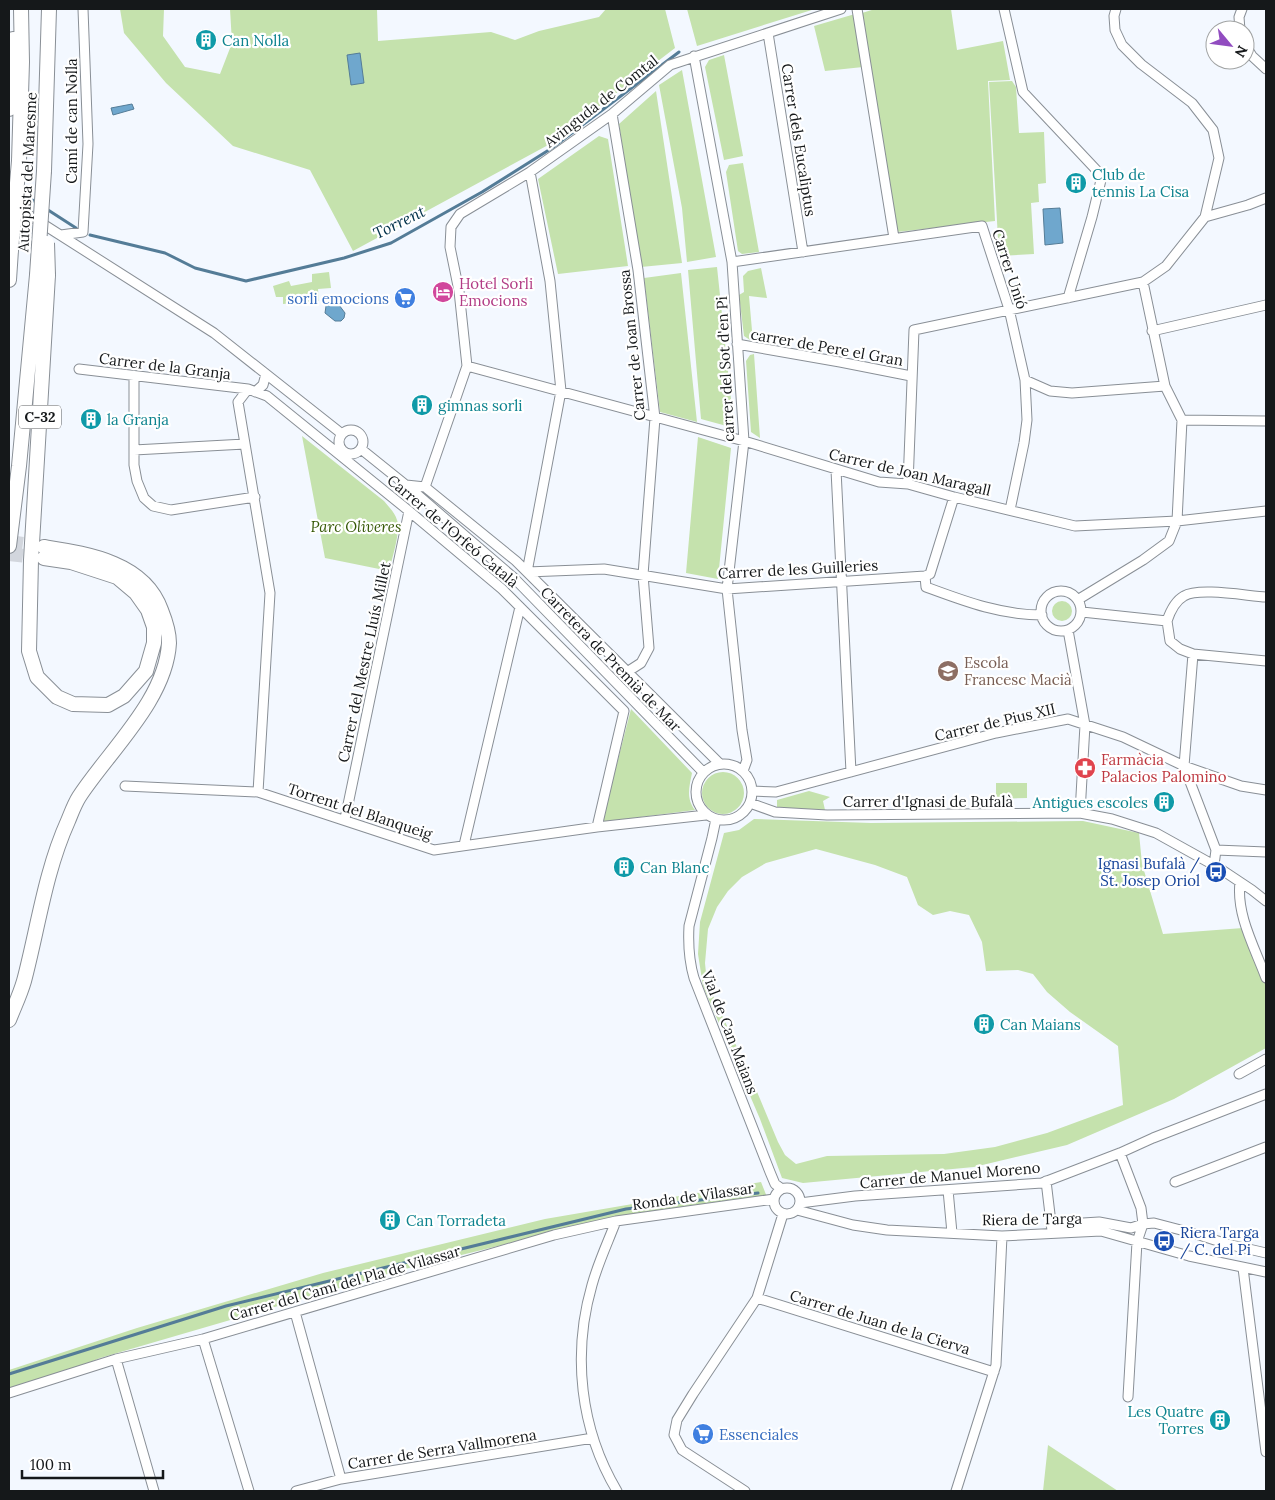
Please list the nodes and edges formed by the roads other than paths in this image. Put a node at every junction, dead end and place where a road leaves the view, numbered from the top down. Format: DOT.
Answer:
graph roads {
  1 [pos="15,9"];
  2 [pos="21,9"];
  3 [pos="49,9"];
  4 [pos="83,9"];
  5 [pos="841,9"];
  6 [pos="857,9"];
  7 [pos="1004,9"];
  8 [pos="1116,9"];
  9 [pos="768,33"];
  10 [pos="694,56"];
  11 [pos="1255,59"];
  12 [pos="1266,69"];
  13 [pos="9,110"];
  14 [pos="612,114"];
  15 [pos="530,172"];
  16 [pos="1266,198"];
  17 [pos="9,202"];
  18 [pos="1205,217"];
  19 [pos="83,232"];
  20 [pos="61,235"];
  21 [pos="894,238"];
  22 [pos="86,250"];
  23 [pos="803,252"];
  24 [pos="732,262"];
  25 [pos="43,275"];
  26 [pos="9,280"];
  27 [pos="1143,282"];
  28 [pos="1068,298"];
  29 [pos="1266,305"];
  30 [pos="1009,309"];
  31 [pos="1152,331"];
  32 [pos="738,344"];
  33 [pos="467,366"];
  34 [pos="79,369"];
  35 [pos="266,374"];
  36 [pos="134,376"];
  37 [pos="911,376"];
  38 [pos="1025,380"];
  39 [pos="1165,386"];
  40 [pos="252,390"];
  41 [pos="562,391"];
  42 [pos="655,418"];
  43 [pos="1182,420"];
  44 [pos="1266,421"];
  45 [pos="342,434"];
  46 [pos="322,441"];
  47 [pos="744,441"];
  48 [pos="245,444"];
  49 [pos="340,444"];
  50 [pos="361,449"];
  51 [pos="134,450"];
  52 [pos="351,454"];
  53 [pos="353,465"];
  54 [pos="836,470"];
  55 [pos="908,484"];
  56 [pos="406,486"];
  57 [pos="425,487"];
  58 [pos="255,497"];
  59 [pos="954,497"];
  60 [pos="1010,510"];
  61 [pos="410,511"];
  62 [pos="1266,511"];
  63 [pos="1177,521"];
  64 [pos="9,546"];
  65 [pos="40,555"];
  66 [pos="527,572"];
  67 [pos="643,576"];
  68 [pos="925,576"];
  69 [pos="842,581"];
  70 [pos="727,589"];
  71 [pos="1266,597"];
  72 [pos="1079,599"];
  73 [pos="520,606"];
  74 [pos="1082,612"];
  75 [pos="1042,615"];
  76 [pos="1167,621"];
  77 [pos="1068,630"];
  78 [pos="1193,654"];
  79 [pos="1266,661"];
  80 [pos="627,672"];
  81 [pos="1085,726"];
  82 [pos="720,764"];
  83 [pos="1184,766"];
  84 [pos="743,770"];
  85 [pos="703,772"];
  86 [pos="851,772"];
  87 [pos="125,786"];
  88 [pos="1266,790"];
  89 [pos="752,791"];
  90 [pos="258,792"];
  91 [pos="750,803"];
  92 [pos="1080,813"];
  93 [pos="706,815"];
  94 [pos="346,819"];
  95 [pos="716,820"];
  96 [pos="597,827"];
  97 [pos="464,845"];
  98 [pos="1216,850"];
  99 [pos="1266,852"];
  100 [pos="1214,866"];
  101 [pos="1240,882"];
  102 [pos="1266,901"];
  103 [pos="1266,978"];
  104 [pos="9,1020"];
  105 [pos="1266,1059"];
  106 [pos="1239,1074"];
  107 [pos="1266,1094"];
  108 [pos="1266,1147"];
  109 [pos="1120,1153"];
  110 [pos="1046,1181"];
  111 [pos="1175,1182"];
  112 [pos="782,1190"];
  113 [pos="948,1190"];
  114 [pos="774,1199"];
  115 [pos="798,1206"];
  116 [pos="782,1214"];
  117 [pos="616,1221"];
  118 [pos="1143,1224"];
  119 [pos="1052,1229"];
  120 [pos="952,1233"];
  121 [pos="1002,1236"];
  122 [pos="1137,1242"];
  123 [pos="1266,1253"];
  124 [pos="1243,1268"];
  125 [pos="1266,1272"];
  126 [pos="758,1298"];
  127 [pos="295,1312"];
  128 [pos="203,1339"];
  129 [pos="116,1359"];
  130 [pos="994,1372"];
  131 [pos="9,1393"];
  132 [pos="1128,1397"];
  133 [pos="593,1438"];
  134 [pos="1266,1452"];
  135 [pos="341,1479"];
  136 [pos="154,1491"];
  137 [pos="249,1491"];
  138 [pos="296,1491"];
  139 [pos="617,1491"];
  140 [pos="745,1491"];
  141 [pos="956,1491"];
  1 -- 13 [label="highway"];
  2 -- 26 [label="highway, Autopista del Maresme, bridge"];
  3 -- 25 [label="highway, Autopista del Maresme, bridge"];
  4 -- 19 [label="street, Camí de can Nolla"];
  5 -- 9 [label="street, Avinguda de Comtal"];
  6 -- 21 [label="street"];
  7 -- 28 [label="street"];
  8 -- 18 [label="street"];
  9 -- 10 [label="street, Avinguda de Comtal"];
  9 -- 23 [label="street, Carrer dels Eucaliptus"];
  10 -- 14 [label="street, Avinguda de Comtal"];
  10 -- 24 [label="street, carrer del Sot d'en Pi"];
  11 -- 12 [label="street"];
  14 -- 15 [label="street, Avinguda de Comtal"];
  14 -- 42 [label="street, Carrer de Joan Brossa"];
  15 -- 33 [label="street, Avinguda de Comtal"];
  15 -- 41 [label="street"];
  16 -- 18 [label="street"];
  17 -- 20 [label="street"];
  18 -- 27 [label="street"];
  19 -- 20 [label="street"];
  19 -- 22 [label="street, Camí de can Nolla"];
  20 -- 22 [label="street"];
  21 -- 23 [label="street, Carrer Unió"];
  21 -- 30 [label="street, Carrer Unió"];
  22 -- 35 [label="street"];
  23 -- 24 [label="street, Carrer Unió"];
  24 -- 32 [label="street, carrer del Sot d'en Pi"];
  25 -- 64 [label="highway, C-32"];
  25 -- 65 [label="highway, C-32"];
  27 -- 28 [label="street"];
  27 -- 31 [label="street"];
  28 -- 30 [label="street"];
  29 -- 31 [label="street"];
  30 -- 37 [label="street"];
  30 -- 38 [label="street, Carrer Unió"];
  31 -- 39 [label="street"];
  32 -- 37 [label="street, carrer de Pere el Gran"];
  32 -- 47 [label="street, carrer del Sot d'en Pi"];
  33 -- 41 [label="street, Carrer de Joan Maragall"];
  33 -- 57 [label="street"];
  34 -- 36 [label="street, Carrer de la Granja"];
  35 -- 40 [label="street"];
  35 -- 45 [label="street"];
  36 -- 40 [label="street, Carrer de la Granja"];
  36 -- 51 [label="street"];
  37 -- 55 [label="street"];
  38 -- 39 [label="street"];
  38 -- 60 [label="street, Carrer Unió"];
  39 -- 43 [label="street"];
  40 -- 46 [label="street, Carrer de l'Orfeó Català"];
  40 -- 48 [label="street"];
  41 -- 42 [label="street, Carrer de Joan Maragall"];
  41 -- 66 [label="street"];
  42 -- 47 [label="street, Carrer de Joan Maragall"];
  42 -- 67 [label="street, Carrer de Joan Brossa"];
  43 -- 44 [label="street"];
  43 -- 63 [label="street"];
  45 -- 49 [label="street"];
  45 -- 50 [label="street"];
  46 -- 49 [label="street"];
  46 -- 53 [label="street, Carrer de l'Orfeó Català"];
  47 -- 54 [label="street, Carrer de Joan Maragall"];
  47 -- 70 [label="street, carrer del Sot d'en Pi"];
  48 -- 51 [label="street"];
  48 -- 58 [label="street"];
  49 -- 52 [label="street"];
  50 -- 52 [label="street"];
  50 -- 56 [label="street, Carretera de Premià de Mar"];
  51 -- 58 [label="street"];
  52 -- 53 [label="street"];
  53 -- 61 [label="street, Carrer de l'Orfeó Català"];
  54 -- 55 [label="street, Carrer de Joan Maragall"];
  54 -- 69 [label="street"];
  55 -- 59 [label="street, Carrer de Joan Maragall"];
  56 -- 57 [label="street"];
  56 -- 85 [label="street, Carretera de Premià de Mar"];
  57 -- 66 [label="street"];
  58 -- 90 [label="street"];
  59 -- 60 [label="street, Carrer de Joan Maragall"];
  59 -- 68 [label="street"];
  60 -- 63 [label="street, Carrer de Joan Maragall"];
  61 -- 73 [label="street, Carrer de l'Orfeó Català"];
  61 -- 94 [label="street, Carrer del Mestre Lluís Millet"];
  62 -- 63 [label="street, Carrer de Joan Maragall"];
  63 -- 72 [label="street"];
  65 -- 65 [label="highway"];
  65 -- 104 [label="highway"];
  66 -- 67 [label="street, Carrer de les Guilleries"];
  66 -- 80 [label="street"];
  67 -- 70 [label="street, Carrer de les Guilleries"];
  67 -- 80 [label="street, Carrer de Joan Brossa"];
  68 -- 69 [label="street, Carrer de les Guilleries"];
  68 -- 75 [label="street"];
  69 -- 70 [label="street, Carrer de les Guilleries"];
  69 -- 86 [label="street"];
  70 -- 84 [label="street, carrer del Sot d'en Pi"];
  71 -- 76 [label="street"];
  72 -- 74 [label="street"];
  72 -- 75 [label="street"];
  73 -- 96 [label="street, Carrer de l'Orfeó Català"];
  73 -- 97 [label="street"];
  74 -- 76 [label="street"];
  74 -- 77 [label="street"];
  75 -- 77 [label="street"];
  76 -- 78 [label="street"];
  77 -- 81 [label="street"];
  78 -- 79 [label="street"];
  78 -- 83 [label="street"];
  80 -- 82 [label="street"];
  81 -- 83 [label="street, Carrer de Pius XII"];
  81 -- 86 [label="street, Carrer de Pius XII"];
  81 -- 92 [label="street"];
  82 -- 84 [label="street"];
  82 -- 85 [label="street"];
  83 -- 88 [label="street, Carrer de Pius XII"];
  83 -- 98 [label="street"];
  84 -- 89 [label="street"];
  85 -- 93 [label="street"];
  86 -- 89 [label="street, Carrer de Pius XII"];
  87 -- 90 [label="street, Torrent del Blanqueig"];
  89 -- 91 [label="street"];
  90 -- 94 [label="street, Torrent del Blanqueig"];
  91 -- 92 [label="street, Carrer d'Ignasi de Bufalà"];
  91 -- 95 [label="street"];
  92 -- 100 [label="street, Carrer d'Ignasi de Bufalà"];
  93 -- 95 [label="street"];
  93 -- 96 [label="street, Torrent del Blanqueig"];
  94 -- 97 [label="street, Torrent del Blanqueig"];
  95 -- 112 [label="street, Vial de Can Maians"];
  96 -- 97 [label="street, Torrent del Blanqueig"];
  98 -- 99 [label="street"];
  98 -- 100 [label="street"];
  100 -- 101 [label="street, Carrer d'Ignasi de Bufalà"];
  101 -- 102 [label="street, Carrer d'Ignasi de Bufalà"];
  101 -- 103 [label="street"];
  105 -- 106 [label="street"];
  107 -- 109 [label="street, Carrer de Manuel Moreno"];
  108 -- 111 [label="street"];
  109 -- 110 [label="street, Carrer de Manuel Moreno"];
  109 -- 118 [label="street"];
  110 -- 113 [label="street, Carrer de Manuel Moreno"];
  110 -- 119 [label="street"];
  112 -- 114 [label="street"];
  112 -- 115 [label="street"];
  113 -- 115 [label="street, Carrer de Manuel Moreno"];
  113 -- 120 [label="street"];
  114 -- 116 [label="street"];
  114 -- 117 [label="street, Ronda de Vilassar"];
  115 -- 116 [label="street"];
  115 -- 120 [label="street, Riera de Targa"];
  116 -- 126 [label="street"];
  117 -- 127 [label="street, Carrer del Camí del Pla de Vilassar"];
  117 -- 133 [label="street"];
  118 -- 119 [label="street"];
  118 -- 122 [label="street"];
  118 -- 123 [label="street"];
  119 -- 121 [label="street, Riera de Targa"];
  119 -- 122 [label="street, Riera de Targa"];
  120 -- 121 [label="street, Riera de Targa"];
  121 -- 130 [label="street"];
  122 -- 124 [label="street, Riera de Targa"];
  122 -- 132 [label="street"];
  124 -- 125 [label="street, Riera de Targa"];
  124 -- 134 [label="street"];
  126 -- 130 [label="street, Carrer de Juan de la Cierva"];
  126 -- 140 [label="street"];
  127 -- 128 [label="street, Carrer del Camí del Pla de Vilassar"];
  127 -- 135 [label="street"];
  128 -- 129 [label="street, Carrer del Camí del Pla de Vilassar"];
  128 -- 137 [label="street"];
  129 -- 131 [label="street, Carrer del Camí del Pla de Vilassar"];
  129 -- 136 [label="street"];
  130 -- 141 [label="street"];
  133 -- 135 [label="street, Carrer de Serra Vallmorena"];
  133 -- 139 [label="street"];
  135 -- 138 [label="street, Carrer de Serra Vallmorena"];
}
